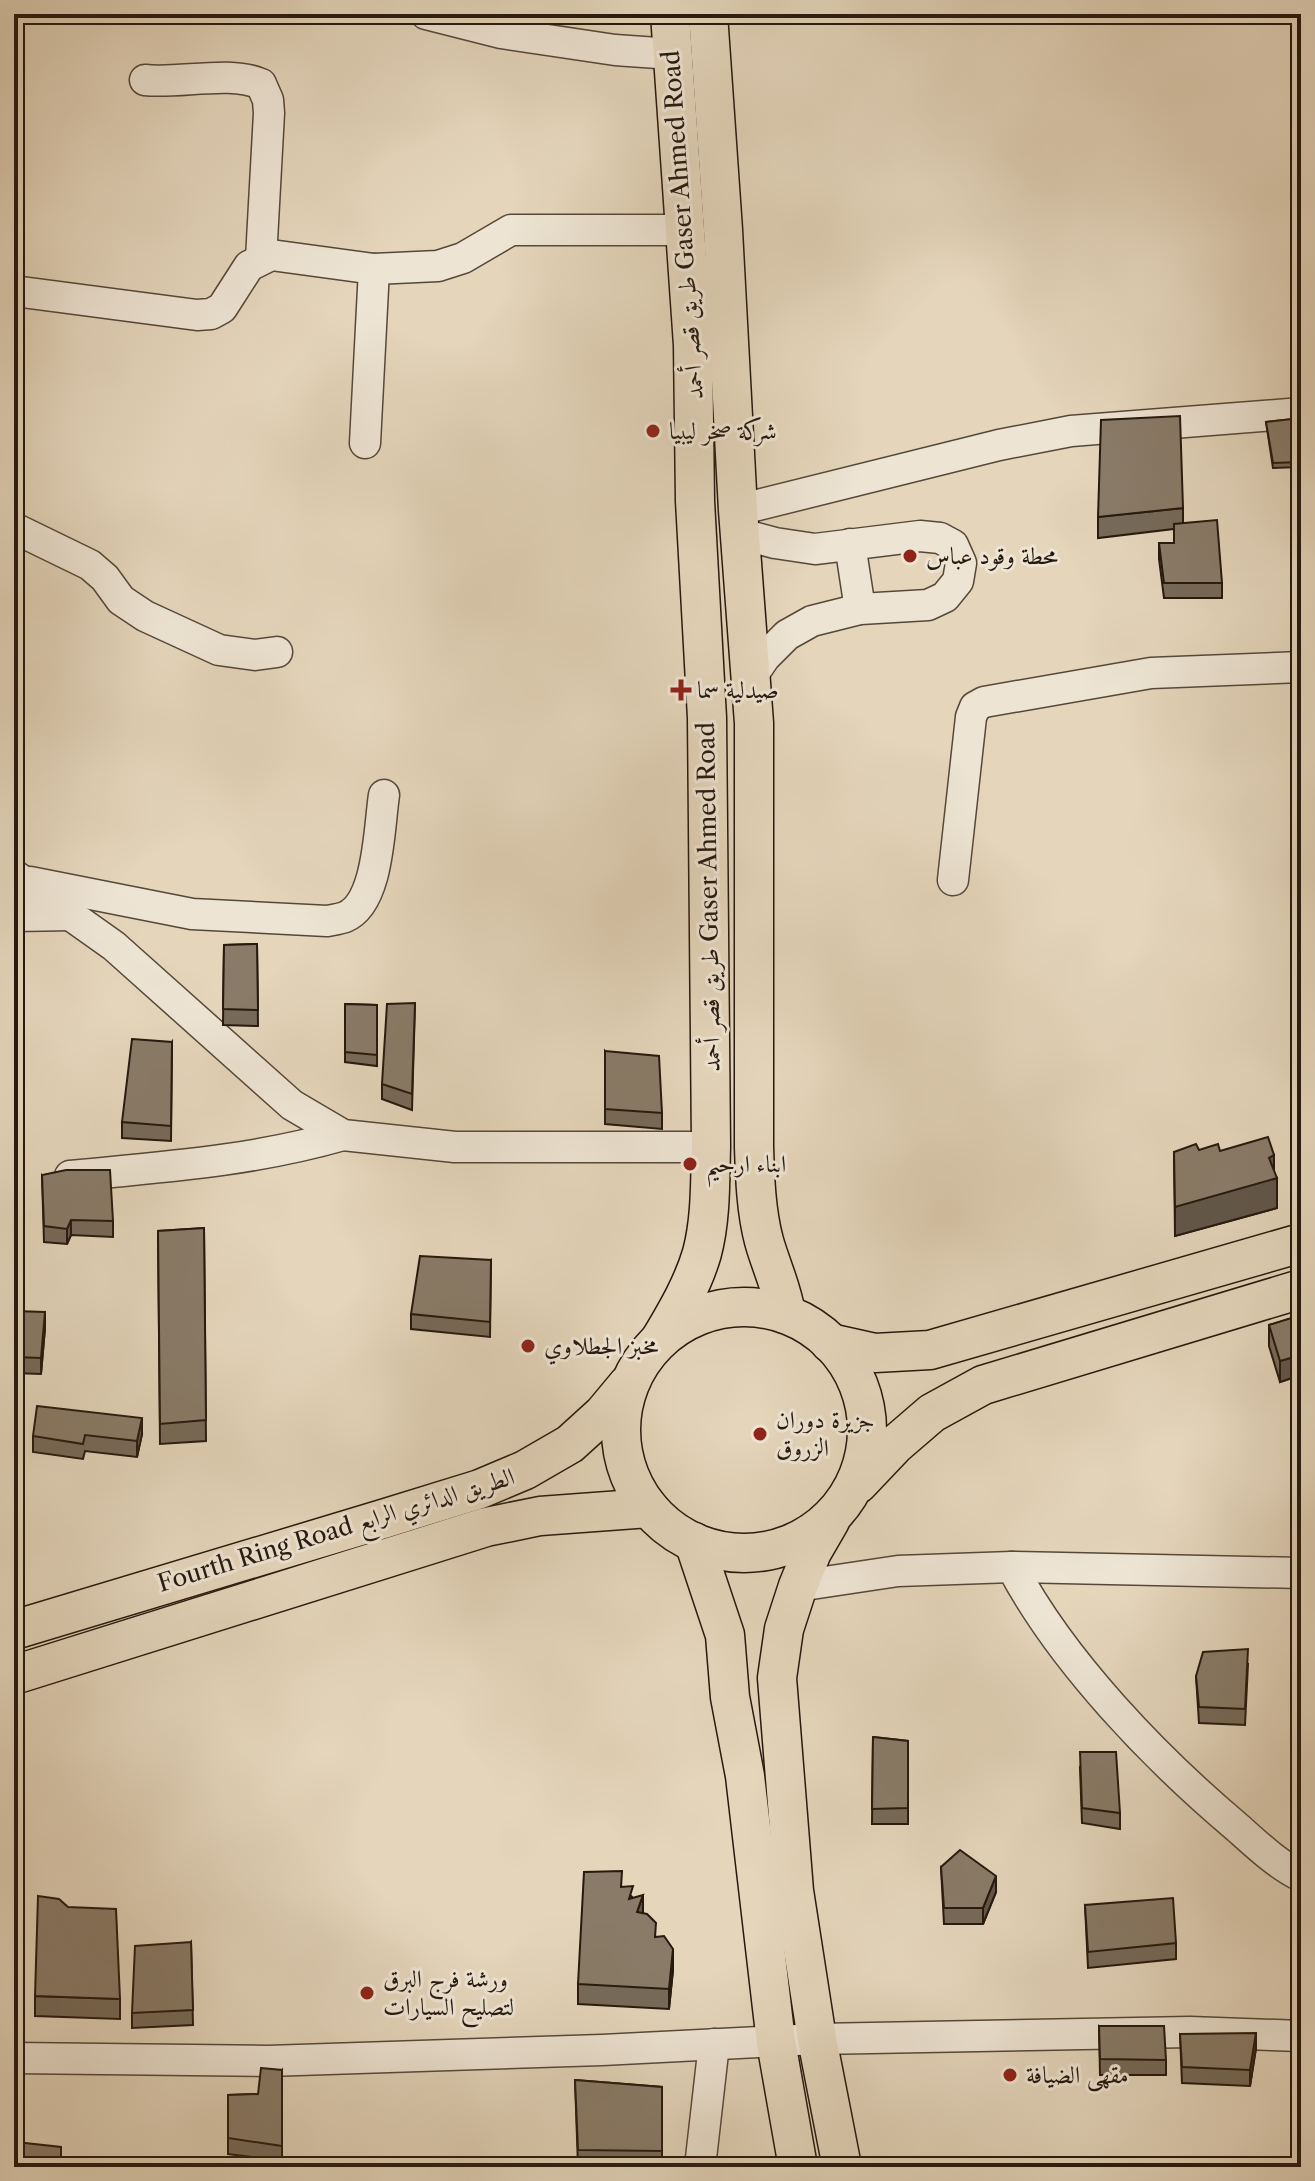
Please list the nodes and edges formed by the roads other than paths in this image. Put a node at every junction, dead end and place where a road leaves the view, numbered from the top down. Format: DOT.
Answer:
graph roads {
  1 [pos="426,14"];
  2 [pos="670,14"];
  3 [pos="708,14"];
  4 [pos="672,54"];
  5 [pos="145,80"];
  6 [pos="686,230"];
  7 [pos="261,259"];
  8 [pos="374,269"];
  9 [pos="14,291"];
  10 [pos="1301,413"];
  11 [pos="365,443"];
  12 [pos="739,522"];
  13 [pos="14,528"];
  14 [pos="850,544"];
  15 [pos="860,609"];
  16 [pos="277,652"];
  17 [pos="1301,667"];
  18 [pos="752,676"];
  19 [pos="384,795"];
  20 [pos="19,878"];
  21 [pos="953,880"];
  22 [pos="72,915"];
  23 [pos="14,916"];
  24 [pos="343,1135"];
  25 [pos="711,1147"];
  26 [pos="44,1179"];
  27 [pos="1301,1243"];
  28 [pos="1301,1289"];
  29 [pos="786,1314"];
  30 [pos="661,1338"];
  31 [pos="830,1343"];
  32 [pos="630,1381"];
  33 [pos="843,1502"];
  34 [pos="649,1508"];
  35 [pos="694,1542"];
  36 [pos="1012,1567"];
  37 [pos="1301,1573"];
  38 [pos="798,1586"];
  39 [pos="14,1630"];
  40 [pos="14,1675"];
  41 [pos="1301,1876"];
  42 [pos="1301,2036"];
  43 [pos="817,2039"];
  44 [pos="776,2042"];
  45 [pos="714,2044"];
  46 [pos="14,2058"];
  47 [pos="700,2167"];
  48 [pos="798,2167"];
  49 [pos="842,2167"];
  1 -- 4 [label="street"];
  2 -- 4 [label="main road, طريق قصر أحمد Gaser Ahmed Road"];
  3 -- 12 [label="main road, طريق قصر أحمد Gaser Ahmed Road"];
  4 -- 6 [label="main road, طريق قصر أحمد Gaser Ahmed Road"];
  5 -- 7 [label="street"];
  6 -- 8 [label="street"];
  6 -- 25 [label="main road, طريق قصر أحمد Gaser Ahmed Road"];
  7 -- 8 [label="street"];
  7 -- 9 [label="street"];
  8 -- 11 [label="street"];
  10 -- 12 [label="street"];
  12 -- 14 [label="street"];
  12 -- 18 [label="main road, طريق قصر أحمد Gaser Ahmed Road"];
  13 -- 16 [label="street"];
  14 -- 15 [label="street"];
  14 -- 15 [label="street"];
  15 -- 18 [label="street"];
  17 -- 21 [label="street"];
  18 -- 29 [label="main road, طريق قصر أحمد Gaser Ahmed Road"];
  19 -- 20 [label="street"];
  20 -- 22 [label="street"];
  22 -- 23 [label="street"];
  22 -- 24 [label="street"];
  24 -- 25 [label="street"];
  24 -- 26 [label="street"];
  25 -- 30 [label="main road, طريق قصر أحمد Gaser Ahmed Road"];
  27 -- 31 [label="main road"];
  28 -- 33 [label="main road"];
  29 -- 30 [label="main road"];
  29 -- 31 [label="main road"];
  30 -- 32 [label="main road"];
  31 -- 33 [label="main road"];
  32 -- 34 [label="main road"];
  32 -- 39 [label="main road, Fourth Ring Road الطريق الدائري الرابع"];
  33 -- 35 [label="main road"];
  33 -- 38 [label="main road"];
  34 -- 35 [label="main road"];
  34 -- 40 [label="main road"];
  35 -- 44 [label="main road"];
  36 -- 37 [label="street"];
  36 -- 38 [label="street"];
  36 -- 41 [label="street"];
  38 -- 43 [label="main road"];
  42 -- 43 [label="street"];
  43 -- 44 [label="street"];
  43 -- 49 [label="main road"];
  44 -- 45 [label="street"];
  44 -- 48 [label="main road"];
  45 -- 46 [label="street"];
  45 -- 47 [label="street"];
}
